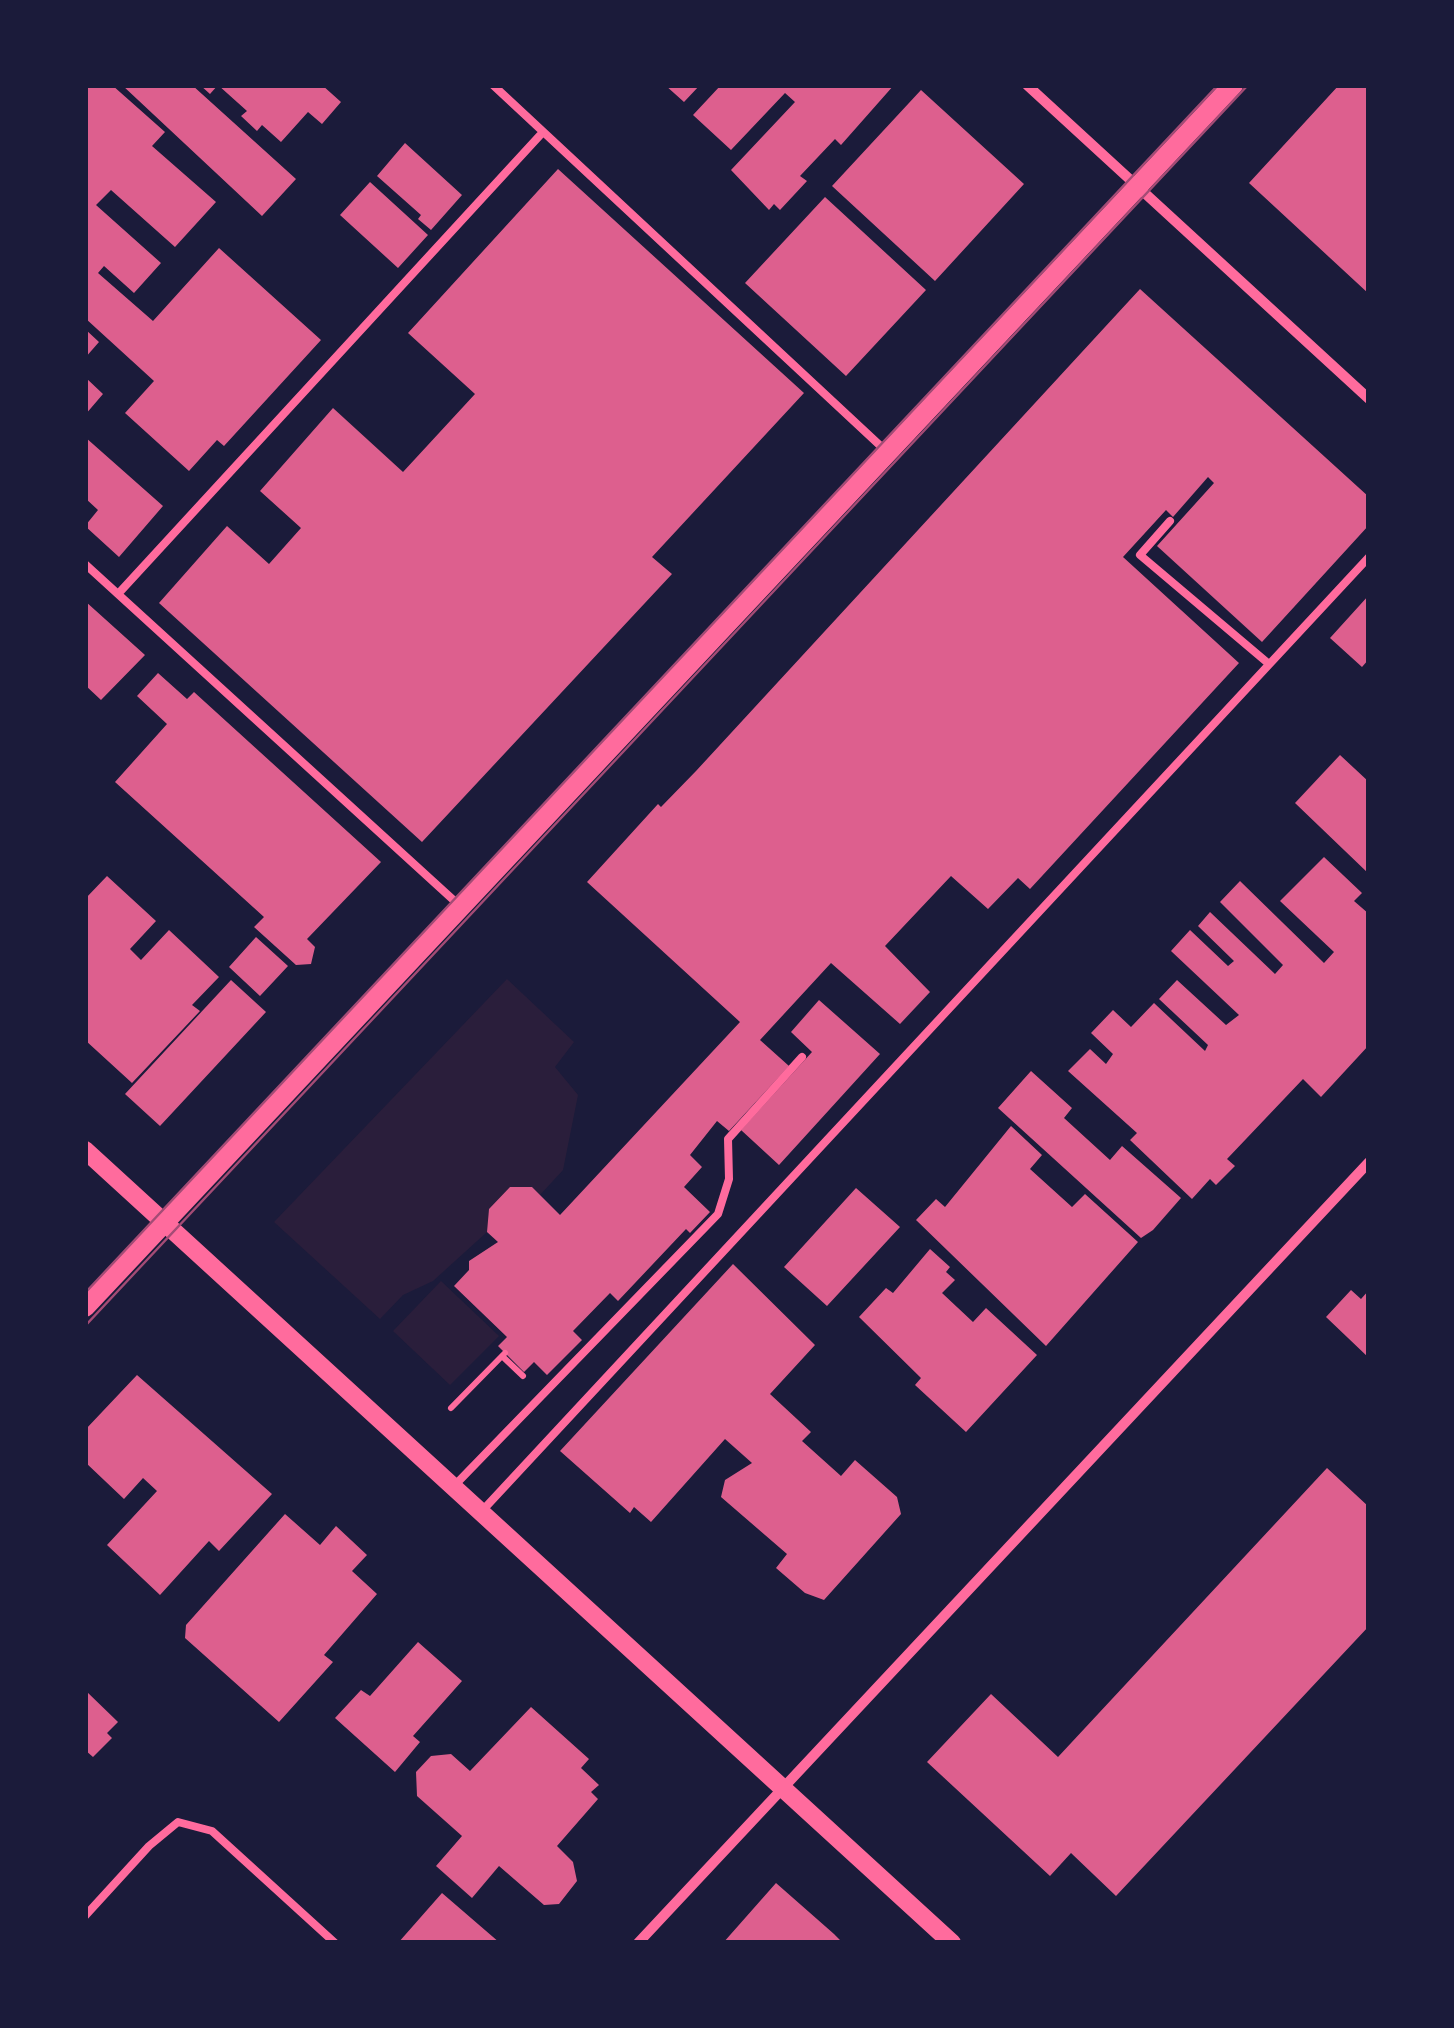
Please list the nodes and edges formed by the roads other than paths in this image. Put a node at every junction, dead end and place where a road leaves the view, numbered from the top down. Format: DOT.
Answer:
graph roads {
  1 [pos="493,85"];
  2 [pos="1027,85"];
  3 [pos="1233,85"];
  4 [pos="544,132"];
  5 [pos="1137,186"];
  6 [pos="1369,399"];
  7 [pos="887,452"];
  8 [pos="1170,521"];
  9 [pos="1369,558"];
  10 [pos="85,564"];
  11 [pos="118,594"];
  12 [pos="1268,664"];
  13 [pos="460,906"];
  14 [pos="802,1056"];
  15 [pos="85,1150"];
  16 [pos="1369,1162"];
  17 [pos="164,1222"];
  18 [pos="85,1307"];
  19 [pos="452,1489"];
  20 [pos="479,1514"];
  21 [pos="780,1788"];
  22 [pos="85,1916"];
  23 [pos="335,1943"];
  24 [pos="638,1943"];
  25 [pos="952,1943"];
  1 -- 4 [label="lane"];
  2 -- 5 [label="street"];
  3 -- 5 [label="main road"];
  4 -- 7 [label="lane"];
  4 -- 11 [label="lane"];
  5 -- 6 [label="street"];
  5 -- 7 [label="main road"];
  7 -- 13 [label="main road"];
  8 -- 12 [label="lane"];
  9 -- 12 [label="lane"];
  10 -- 11 [label="lane"];
  11 -- 13 [label="lane"];
  12 -- 20 [label="lane"];
  13 -- 17 [label="main road"];
  14 -- 19 [label="lane"];
  15 -- 17 [label="street"];
  16 -- 21 [label="street"];
  17 -- 18 [label="main road"];
  17 -- 19 [label="street"];
  19 -- 20 [label="street"];
  20 -- 21 [label="street"];
  21 -- 24 [label="street"];
  21 -- 25 [label="street"];
  22 -- 23 [label="lane"];
}
